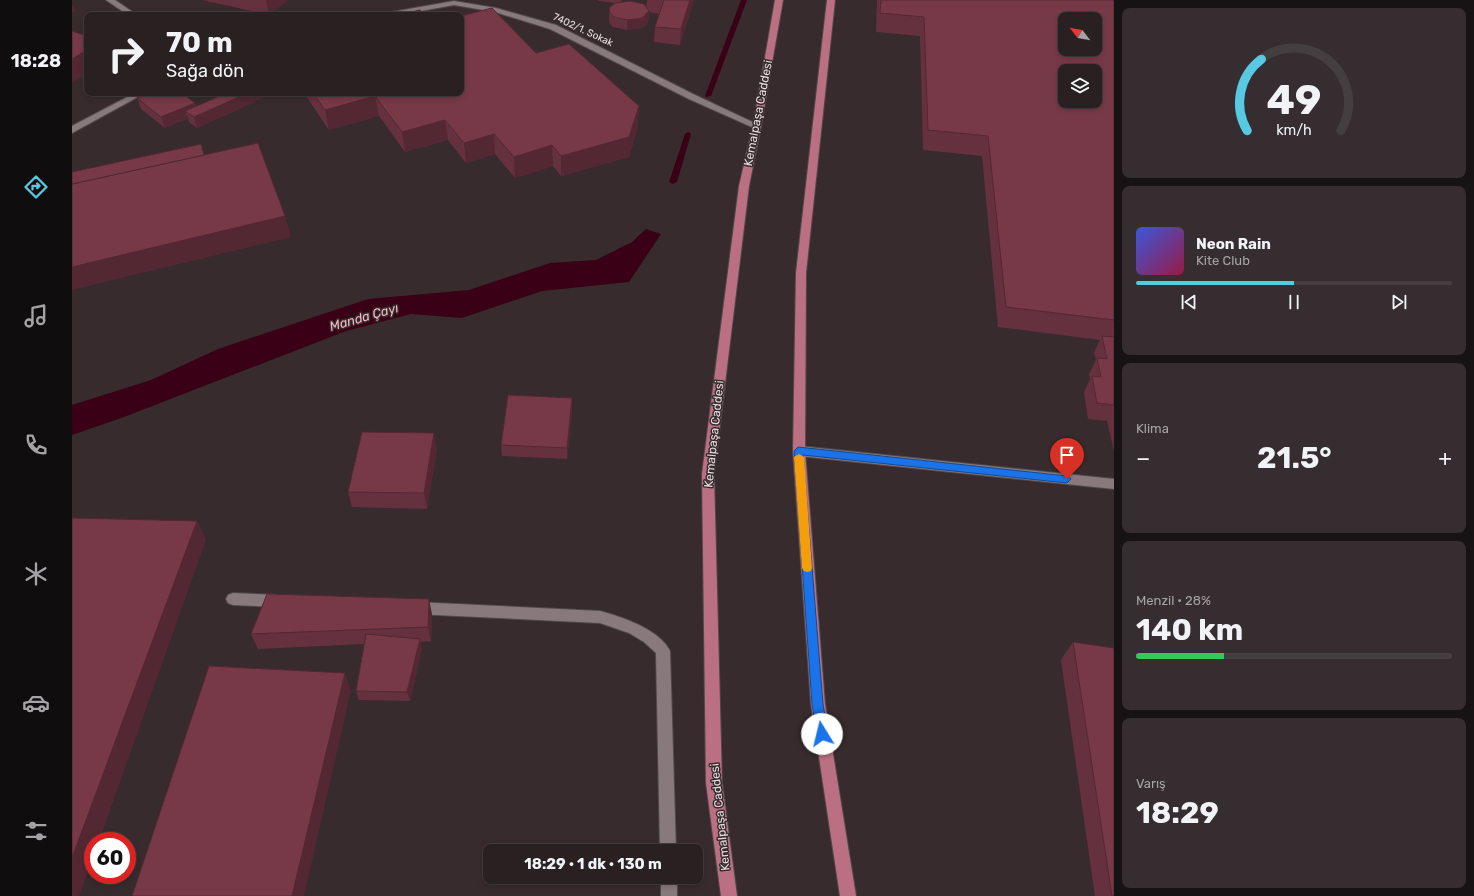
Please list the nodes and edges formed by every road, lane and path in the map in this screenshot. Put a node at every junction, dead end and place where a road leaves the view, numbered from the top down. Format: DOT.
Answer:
graph roads {
  1 [pos="110,0"];
  2 [pos="779,0"];
  3 [pos="830,0"];
  4 [pos="129,12"];
  5 [pos="403,12"];
  6 [pos="135,96"];
  7 [pos="757,126"];
  8 [pos="72,130"];
  9 [pos="798,451"];
  10 [pos="1114,484"];
  11 [pos="233,599"];
  12 [pos="296,602"];
  13 [pos="399,607"];
  14 [pos="668,844"];
  15 [pos="669,884"];
  16 [pos="669,896"];
  17 [pos="729,896"];
  18 [pos="848,896"];
  1 -- 4 [label="street"];
  2 -- 7 [label="main road, Kemalpaşa Caddesi"];
  3 -- 9 [label="main road"];
  5 -- 7 [label="street, 7402/1. Sokak"];
  6 -- 8 [label="street"];
  7 -- 17 [label="main road, Kemalpaşa Caddesi"];
  9 -- 10 [label="street"];
  9 -- 18 [label="main road"];
  11 -- 12 [label="street"];
  13 -- 14 [label="street"];
  15 -- 16 [label="street"];
}
